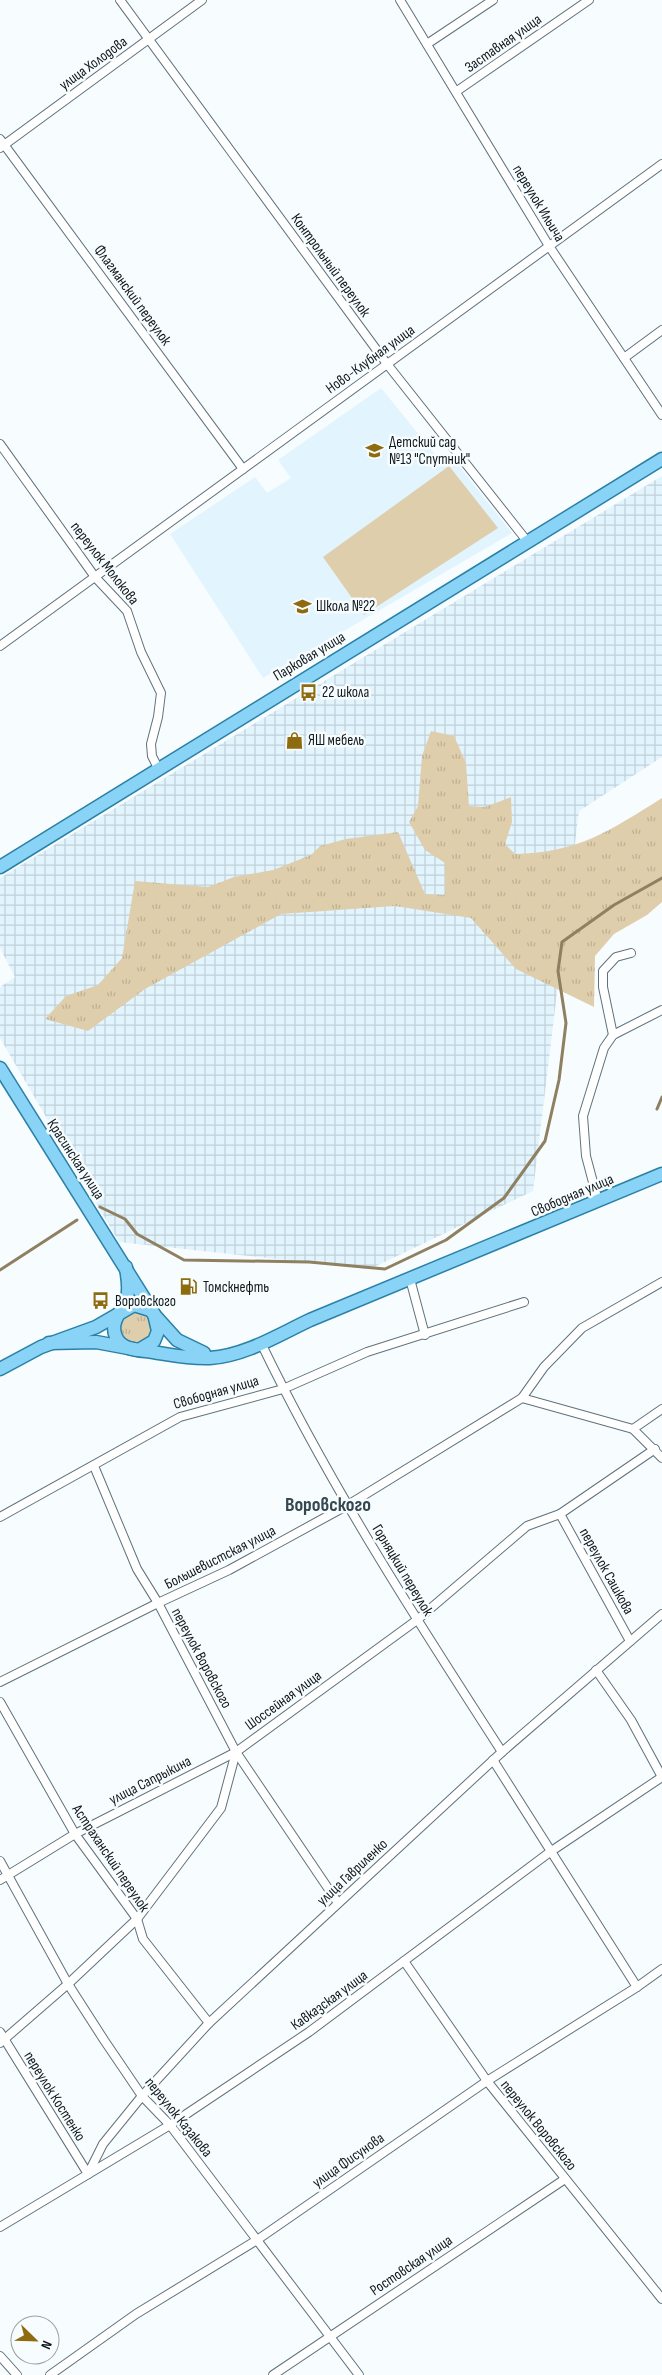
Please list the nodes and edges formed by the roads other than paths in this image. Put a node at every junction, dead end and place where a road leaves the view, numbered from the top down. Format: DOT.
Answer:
graph roads {
  1 [pos="120,0"];
  2 [pos="202,0"];
  3 [pos="400,0"];
  4 [pos="493,0"];
  5 [pos="589,0"];
  6 [pos="148,39"];
  7 [pos="427,44"];
  8 [pos="456,92"];
  9 [pos="1,144"];
  10 [pos="662,164"];
  11 [pos="549,246"];
  12 [pos="662,330"];
  13 [pos="624,358"];
  14 [pos="387,364"];
  15 [pos="662,415"];
  16 [pos="0,444"];
  17 [pos="662,459"];
  18 [pos="243,468"];
  19 [pos="527,541"];
  20 [pos="95,577"];
  21 [pos="0,646"];
  22 [pos="158,768"];
  23 [pos="0,866"];
  24 [pos="631,953"];
  25 [pos="662,1010"];
  26 [pos="613,1035"];
  27 [pos="0,1068"];
  28 [pos="662,1174"];
  29 [pos="598,1201"];
  30 [pos="126,1267"];
  31 [pos="410,1278"];
  32 [pos="662,1282"];
  33 [pos="524,1302"];
  34 [pos="119,1314"];
  35 [pos="154,1314"];
  36 [pos="426,1335"];
  37 [pos="49,1343"];
  38 [pos="261,1343"];
  39 [pos="130,1349"];
  40 [pos="224,1356"];
  41 [pos="0,1369"];
  42 [pos="284,1389"];
  43 [pos="522,1398"];
  44 [pos="662,1409"];
  45 [pos="633,1429"];
  46 [pos="655,1449"];
  47 [pos="662,1458"];
  48 [pos="94,1466"];
  49 [pos="348,1505"];
  50 [pos="560,1514"];
  51 [pos="0,1517"];
  52 [pos="158,1603"];
  53 [pos="662,1614"];
  54 [pos="417,1620"];
  55 [pos="630,1641"];
  56 [pos="596,1670"];
  57 [pos="0,1682"];
  58 [pos="0,1702"];
  59 [pos="236,1752"];
  60 [pos="502,1752"];
  61 [pos="493,1760"];
  62 [pos="662,1777"];
  63 [pos="75,1834"];
  64 [pos="550,1852"];
  65 [pos="0,1862"];
  66 [pos="9,1875"];
  67 [pos="0,1880"];
  68 [pos="338,1903"];
  69 [pos="137,1919"];
  70 [pos="404,1961"];
  71 [pos="662,1970"];
  72 [pos="68,1984"];
  73 [pos="637,1987"];
  74 [pos="209,2023"];
  75 [pos="1,2038"];
  76 [pos="487,2081"];
  77 [pos="142,2096"];
  78 [pos="170,2125"];
  79 [pos="88,2174"];
  80 [pos="565,2179"];
  81 [pos="0,2227"];
  82 [pos="257,2240"];
  83 [pos="662,2299"];
  84 [pos="329,2336"];
  85 [pos="0,2356"];
  86 [pos="17,2375"];
  87 [pos="50,2375"];
  88 [pos="273,2375"];
  89 [pos="359,2375"];
  1 -- 6 [label="street, Контрольный переулок"];
  2 -- 6 [label="street, улица Холодова"];
  3 -- 7 [label="street, переулок Ильича"];
  4 -- 7 [label="street"];
  5 -- 8 [label="street, Заставная улица"];
  6 -- 9 [label="street, улица Холодова"];
  6 -- 14 [label="street, Контрольный переулок"];
  7 -- 8 [label="street, переулок Ильича"];
  8 -- 11 [label="street, переулок Ильича"];
  9 -- 18 [label="street, Флагманский переулок"];
  10 -- 11 [label="street, Ново-Клубная улица"];
  11 -- 13 [label="street, переулок Ильича"];
  11 -- 14 [label="street, Ново-Клубная улица"];
  12 -- 13 [label="street"];
  13 -- 15 [label="street, переулок Ильича"];
  14 -- 18 [label="street, Ново-Клубная улица"];
  14 -- 19 [label="street, Контрольный переулок"];
  16 -- 20 [label="street, переулок Молокова"];
  17 -- 19 [label="main road, Парковая улица"];
  18 -- 20 [label="street, Ново-Клубная улица"];
  19 -- 22 [label="main road, Парковая улица"];
  20 -- 21 [label="street, Ново-Клубная улица"];
  20 -- 22 [label="street, переулок Молокова"];
  22 -- 23 [label="main road, Парковая улица"];
  24 -- 26 [label="street"];
  25 -- 26 [label="street"];
  26 -- 29 [label="street"];
  27 -- 30 [label="main road, Красинская улица"];
  28 -- 29 [label="main road, Свободная улица"];
  29 -- 31 [label="main road, Свободная улица"];
  30 -- 34 [label="main road"];
  30 -- 35 [label="main road, Красинская улица"];
  31 -- 36 [label="street"];
  31 -- 38 [label="main road, Свободная улица"];
  32 -- 43 [label="street"];
  33 -- 36 [label="street, Свободная улица"];
  34 -- 35 [label="main road"];
  34 -- 37 [label="main road"];
  34 -- 39 [label="main road"];
  35 -- 39 [label="main road"];
  35 -- 40 [label="main road, Красинская улица"];
  36 -- 42 [label="street, Свободная улица"];
  37 -- 39 [label="main road"];
  37 -- 41 [label="main road"];
  38 -- 40 [label="main road, Свободная улица"];
  38 -- 42 [label="street, Горняцкий переулок"];
  39 -- 40 [label="main road"];
  42 -- 48 [label="street, Свободная улица"];
  42 -- 49 [label="street, Горняцкий переулок"];
  43 -- 45 [label="street"];
  43 -- 49 [label="street, Большевистская улица"];
  44 -- 45 [label="street"];
  45 -- 46 [label="street"];
  46 -- 47 [label="street"];
  46 -- 50 [label="street, Шоссейная улица"];
  48 -- 51 [label="street, Свободная улица"];
  48 -- 52 [label="street, переулок Воровского"];
  49 -- 52 [label="street, Большевистская улица"];
  49 -- 54 [label="street, Горняцкий переулок"];
  50 -- 54 [label="street, Шоссейная улица"];
  50 -- 55 [label="street, переулок Сашкова"];
  52 -- 57 [label="street, Большевистская улица"];
  52 -- 59 [label="street, переулок Воровского"];
  53 -- 55 [label="street, улица Гавриленко"];
  54 -- 59 [label="street, Шоссейная улица"];
  54 -- 60 [label="street, Горняцкий переулок"];
  55 -- 56 [label="street, улица Гавриленко"];
  56 -- 60 [label="street, улица Гавриленко"];
  56 -- 62 [label="street"];
  58 -- 63 [label="street, Астраханский переулок"];
  59 -- 63 [label="street, улица Сапрыкина"];
  59 -- 68 [label="street, переулок Воровского"];
  59 -- 69 [label="street"];
  60 -- 61 [label="street, улица Гавриленко"];
  61 -- 64 [label="street"];
  61 -- 68 [label="street, улица Гавриленко"];
  62 -- 64 [label="street, Кавказская улица"];
  63 -- 66 [label="street, улица Сапрыкина"];
  63 -- 69 [label="street, Астраханский переулок"];
  64 -- 70 [label="street, Кавказская улица"];
  64 -- 73 [label="street"];
  65 -- 66 [label="street, переулок Казакова"];
  66 -- 67 [label="street, улица Сапрыкина"];
  66 -- 72 [label="street, переулок Казакова"];
  68 -- 74 [label="street, улица Гавриленко"];
  69 -- 72 [label="street"];
  69 -- 74 [label="street, Астраханский переулок"];
  70 -- 76 [label="street, переулок Воровского"];
  70 -- 78 [label="street, Кавказская улица"];
  71 -- 73 [label="street, улица Фисунова"];
  72 -- 75 [label="street"];
  72 -- 77 [label="street, переулок Казакова"];
  73 -- 76 [label="street, улица Фисунова"];
  74 -- 77 [label="street, улица Гавриленко"];
  75 -- 79 [label="street, переулок Костенко"];
  76 -- 80 [label="street, переулок Воровского"];
  76 -- 82 [label="street, улица Фисунова"];
  77 -- 78 [label="street, переулок Казакова"];
  77 -- 79 [label="street, улица Гавриленко"];
  78 -- 79 [label="street, Кавказская улица"];
  78 -- 82 [label="street, переулок Казакова"];
  79 -- 81 [label="street, Кавказская улица"];
  80 -- 83 [label="street, переулок Воровского"];
  80 -- 84 [label="street, Ростовская улица"];
  82 -- 84 [label="street, переулок Казакова"];
  82 -- 87 [label="street, улица Фисунова"];
  84 -- 88 [label="street, Ростовская улица"];
  84 -- 89 [label="street, переулок Казакова"];
  85 -- 86 [label="street"];
}
